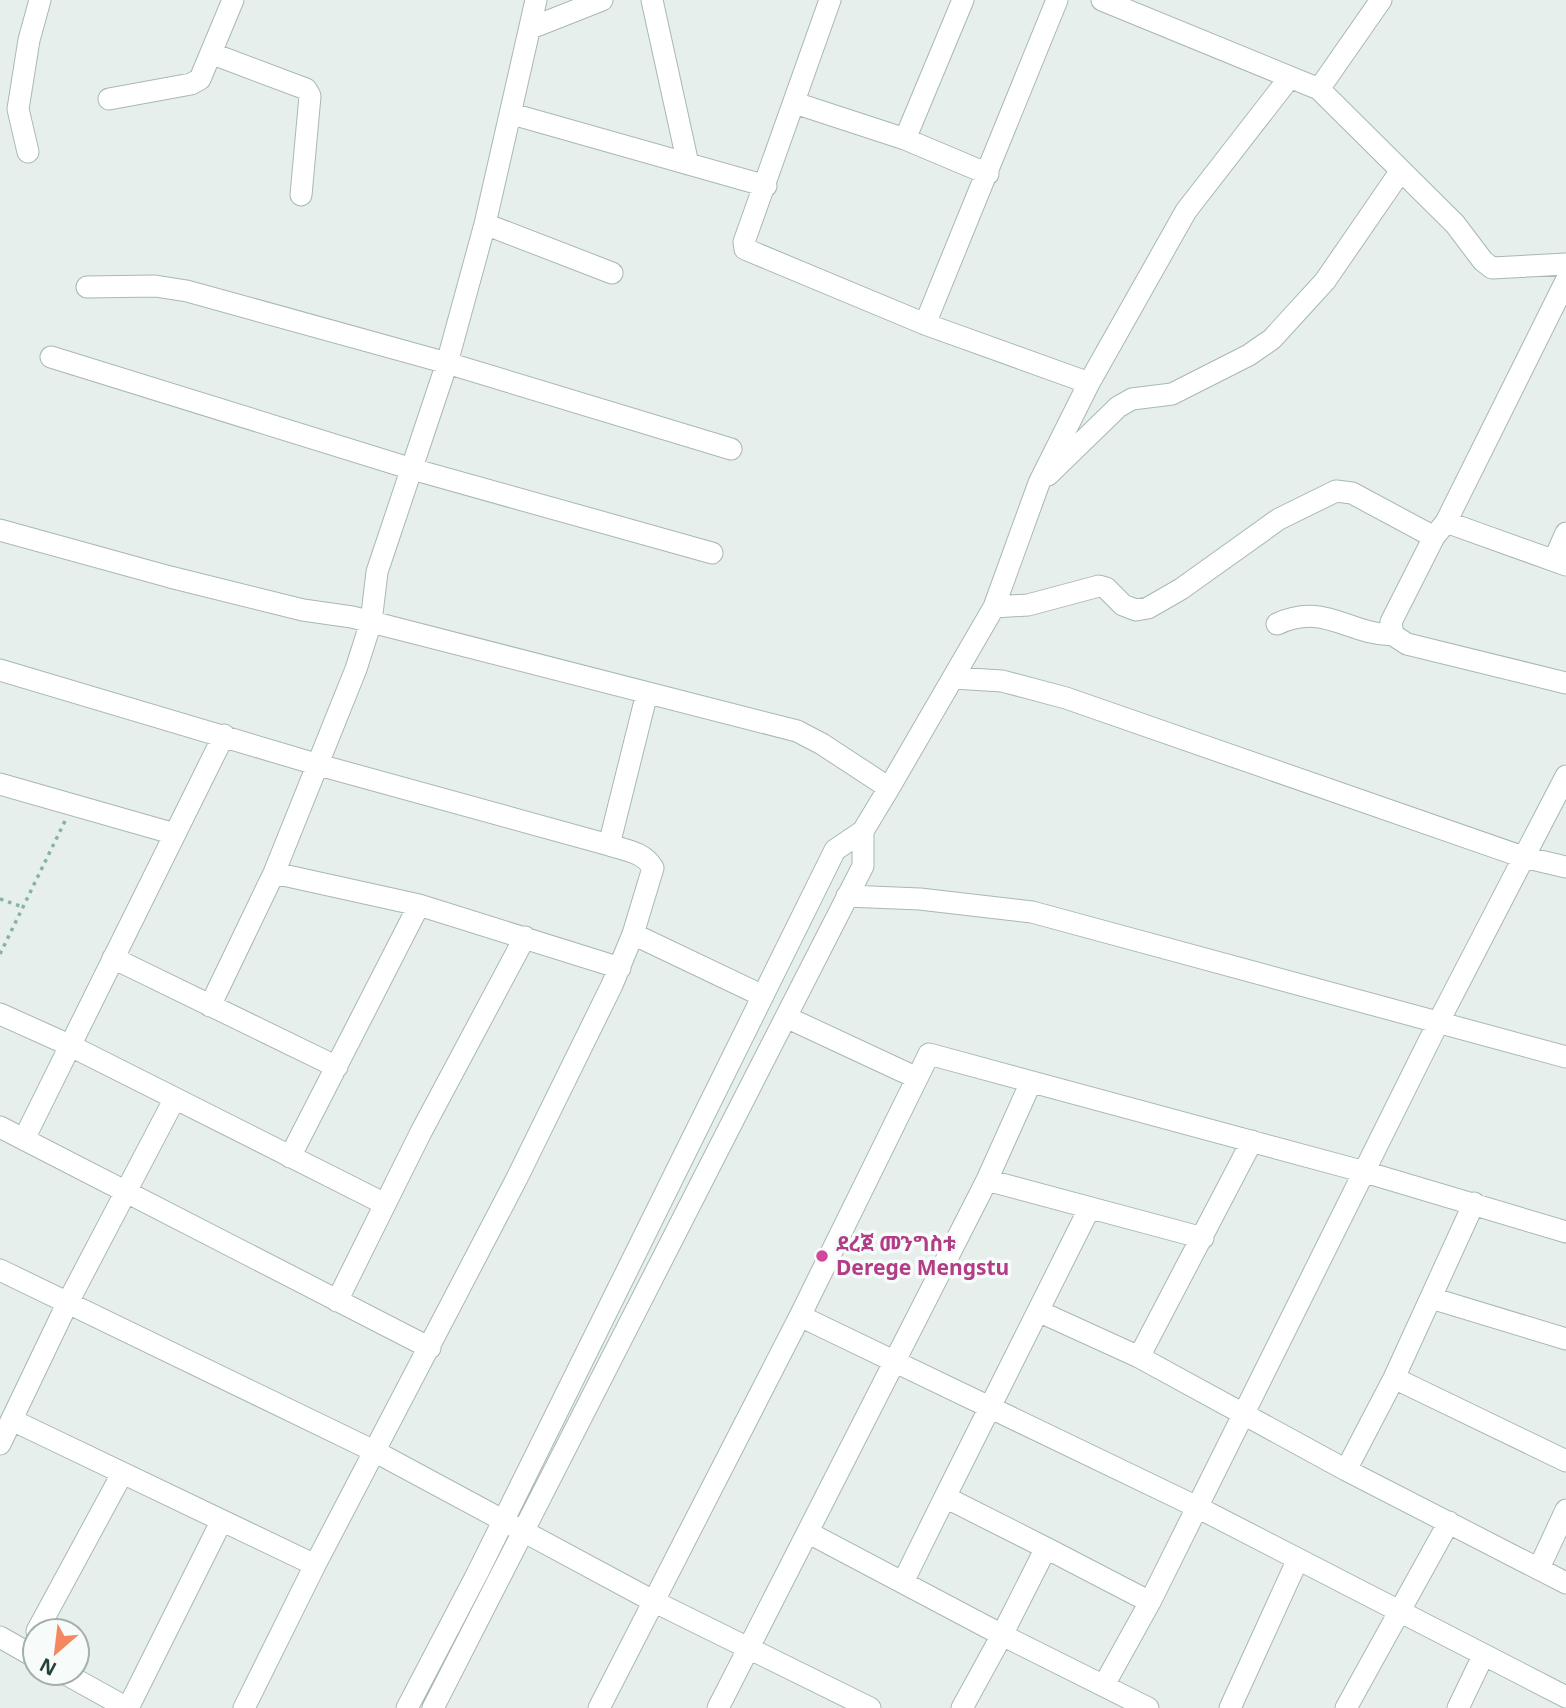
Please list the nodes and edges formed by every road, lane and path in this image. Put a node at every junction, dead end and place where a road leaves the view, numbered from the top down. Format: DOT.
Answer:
graph roads {
  1 [pos="40,0"];
  2 [pos="233,0"];
  3 [pos="536,0"];
  4 [pos="603,0"];
  5 [pos="652,0"];
  6 [pos="830,0"];
  7 [pos="963,0"];
  8 [pos="1057,0"];
  9 [pos="1102,0"];
  10 [pos="1381,0"];
  11 [pos="531,28"];
  12 [pos="213,54"];
  13 [pos="1290,77"];
  14 [pos="1318,89"];
  15 [pos="109,99"];
  16 [pos="795,103"];
  17 [pos="512,114"];
  18 [pos="905,139"];
  19 [pos="28,152"];
  20 [pos="688,164"];
  21 [pos="1400,172"];
  22 [pos="988,174"];
  23 [pos="766,186"];
  24 [pos="301,195"];
  25 [pos="485,224"];
  26 [pos="1566,264"];
  27 [pos="612,273"];
  28 [pos="1566,281"];
  29 [pos="87,287"];
  30 [pos="925,324"];
  31 [pos="51,357"];
  32 [pos="447,363"];
  33 [pos="1089,383"];
  34 [pos="731,449"];
  35 [pos="412,469"];
  36 [pos="1039,483"];
  37 [pos="0,530"];
  38 [pos="1440,530"];
  39 [pos="1566,533"];
  40 [pos="712,554"];
  41 [pos="1560,562"];
  42 [pos="994,607"];
  43 [pos="371,622"];
  44 [pos="1277,624"];
  45 [pos="1393,635"];
  46 [pos="0,670"];
  47 [pos="953,678"];
  48 [pos="1566,683"];
  49 [pos="647,693"];
  50 [pos="224,735"];
  51 [pos="319,765"];
  52 [pos="1566,776"];
  53 [pos="0,784"];
  54 [pos="889,788"];
  55 [pos="72,806"];
  56 [pos="863,831"];
  57 [pos="175,834"];
  58 [pos="609,845"];
  59 [pos="1523,857"];
  60 [pos="1566,867"];
  61 [pos="274,873"];
  62 [pos="848,896"];
  63 [pos="0,898"];
  64 [pos="419,905"];
  65 [pos="23,908"];
  66 [pos="633,934"];
  67 [pos="525,937"];
  68 [pos="0,954"];
  69 [pos="113,958"];
  70 [pos="620,968"];
  71 [pos="763,996"];
  72 [pos="209,1006"];
  73 [pos="0,1014"];
  74 [pos="786,1017"];
  75 [pos="1439,1021"];
  76 [pos="69,1045"];
  77 [pos="1566,1057"];
  78 [pos="337,1067"];
  79 [pos="917,1079"];
  80 [pos="1031,1082"];
  81 [pos="174,1100"];
  82 [pos="0,1127"];
  83 [pos="24,1139"];
  84 [pos="1252,1141"];
  85 [pos="290,1157"];
  86 [pos="1365,1172"];
  87 [pos="987,1180"];
  88 [pos="125,1191"];
  89 [pos="1474,1203"];
  90 [pos="385,1204"];
  91 [pos="1089,1209"];
  92 [pos="1566,1231"];
  93 [pos="1202,1238"];
  94 [pos="0,1270"];
  95 [pos="1431,1298"];
  96 [pos="337,1301"];
  97 [pos="67,1304"];
  98 [pos="1038,1311"];
  99 [pos="800,1316"];
  100 [pos="1566,1339"];
  101 [pos="430,1348"];
  102 [pos="1139,1357"];
  103 [pos="895,1362"];
  104 [pos="1394,1378"];
  105 [pos="991,1406"];
  106 [pos="1243,1413"];
  107 [pos="12,1420"];
  108 [pos="0,1444"];
  109 [pos="376,1452"];
  110 [pos="1566,1461"];
  111 [pos="1346,1470"];
  112 [pos="122,1474"];
  113 [pos="945,1497"];
  114 [pos="1197,1507"];
  115 [pos="1566,1510"];
  116 [pos="503,1521"];
  117 [pos="221,1522"];
  118 [pos="1449,1522"];
  119 [pos="525,1532"];
  120 [pos="809,1533"];
  121 [pos="1046,1548"];
  122 [pos="1298,1559"];
  123 [pos="315,1565"];
  124 [pos="1539,1568"];
  125 [pos="903,1582"];
  126 [pos="1566,1583"];
  127 [pos="653,1601"];
  128 [pos="1150,1602"];
  129 [pos="1398,1610"];
  130 [pos="47,1617"];
  131 [pos="1002,1635"];
  132 [pos="0,1637"];
  133 [pos="21,1641"];
  134 [pos="750,1650"];
  135 [pos="1483,1656"];
  136 [pos="1104,1685"];
  137 [pos="90,1687"];
  138 [pos="1566,1697"];
  139 [pos="128,1708"];
  140 [pos="244,1708"];
  141 [pos="407,1708"];
  142 [pos="433,1708"];
  143 [pos="599,1708"];
  144 [pos="718,1708"];
  145 [pos="870,1708"];
  146 [pos="962,1708"];
  147 [pos="1148,1708"];
  148 [pos="1230,1708"];
  149 [pos="1346,1708"];
  150 [pos="1458,1708"];
  1 -- 19 [label="street"];
  2 -- 12 [label="street"];
  3 -- 11 [label="street"];
  4 -- 11 [label="street"];
  5 -- 20 [label="street"];
  6 -- 16 [label="street"];
  7 -- 18 [label="street"];
  8 -- 22 [label="street"];
  9 -- 13 [label="street"];
  10 -- 14 [label="street"];
  11 -- 17 [label="street"];
  12 -- 15 [label="street"];
  12 -- 24 [label="street"];
  13 -- 14 [label="street"];
  13 -- 33 [label="street"];
  14 -- 21 [label="street"];
  16 -- 18 [label="street"];
  16 -- 23 [label="street"];
  17 -- 20 [label="street"];
  17 -- 25 [label="street"];
  18 -- 22 [label="street"];
  20 -- 23 [label="street"];
  21 -- 26 [label="street"];
  21 -- 36 [label="street"];
  22 -- 30 [label="street"];
  23 -- 30 [label="street"];
  25 -- 27 [label="street"];
  25 -- 32 [label="street"];
  28 -- 38 [label="street"];
  29 -- 32 [label="street"];
  30 -- 33 [label="street"];
  31 -- 35 [label="street"];
  32 -- 34 [label="street"];
  32 -- 35 [label="street"];
  33 -- 36 [label="street"];
  35 -- 40 [label="street"];
  35 -- 43 [label="street"];
  36 -- 42 [label="street"];
  37 -- 43 [label="street"];
  38 -- 41 [label="street"];
  38 -- 42 [label="street"];
  38 -- 45 [label="street"];
  39 -- 41 [label="street"];
  42 -- 47 [label="street"];
  43 -- 49 [label="street"];
  43 -- 51 [label="street"];
  44 -- 45 [label="street"];
  45 -- 48 [label="street"];
  46 -- 50 [label="street"];
  47 -- 54 [label="street"];
  47 -- 59 [label="street"];
  49 -- 54 [label="street"];
  49 -- 58 [label="street"];
  50 -- 51 [label="street"];
  50 -- 57 [label="street"];
  51 -- 58 [label="street"];
  51 -- 61 [label="street"];
  52 -- 59 [label="street"];
  53 -- 55 [label="street"];
  54 -- 56 [label="street"];
  55 -- 57 [label="street"];
  55 -- 65 [label="path"];
  56 -- 62 [label="street"];
  56 -- 71 [label="street"];
  57 -- 69 [label="street"];
  58 -- 66 [label="street"];
  59 -- 60 [label="street"];
  59 -- 75 [label="street"];
  61 -- 64 [label="street"];
  61 -- 72 [label="street"];
  62 -- 74 [label="street"];
  62 -- 75 [label="street"];
  63 -- 65 [label="path"];
  64 -- 67 [label="street"];
  64 -- 78 [label="street"];
  65 -- 68 [label="path"];
  66 -- 70 [label="street"];
  66 -- 71 [label="street"];
  67 -- 70 [label="street"];
  67 -- 90 [label="street"];
  69 -- 72 [label="street"];
  69 -- 76 [label="street"];
  70 -- 101 [label="street"];
  71 -- 116 [label="street"];
  72 -- 78 [label="street"];
  73 -- 76 [label="street"];
  74 -- 79 [label="street"];
  74 -- 119 [label="street"];
  75 -- 77 [label="street"];
  75 -- 86 [label="street"];
  76 -- 81 [label="street"];
  76 -- 83 [label="street"];
  78 -- 85 [label="street"];
  79 -- 80 [label="street"];
  79 -- 99 [label="street"];
  80 -- 84 [label="street"];
  80 -- 87 [label="street"];
  81 -- 85 [label="street"];
  81 -- 88 [label="street"];
  82 -- 83 [label="street"];
  83 -- 88 [label="street"];
  84 -- 86 [label="street"];
  84 -- 93 [label="street"];
  85 -- 90 [label="street"];
  86 -- 89 [label="street"];
  86 -- 106 [label="street"];
  87 -- 91 [label="street"];
  87 -- 103 [label="street"];
  88 -- 96 [label="street"];
  88 -- 97 [label="street"];
  89 -- 92 [label="street"];
  89 -- 95 [label="street"];
  90 -- 96 [label="street"];
  91 -- 93 [label="street"];
  91 -- 98 [label="street"];
  93 -- 102 [label="street"];
  94 -- 97 [label="street"];
  95 -- 100 [label="street"];
  95 -- 104 [label="street"];
  96 -- 101 [label="street"];
  97 -- 107 [label="street"];
  97 -- 109 [label="street"];
  98 -- 102 [label="street"];
  98 -- 105 [label="street"];
  99 -- 103 [label="street"];
  99 -- 127 [label="street"];
  101 -- 109 [label="street"];
  102 -- 106 [label="street"];
  103 -- 105 [label="street"];
  103 -- 120 [label="street"];
  104 -- 110 [label="street"];
  104 -- 111 [label="street"];
  105 -- 113 [label="street"];
  105 -- 114 [label="street"];
  106 -- 111 [label="street"];
  106 -- 114 [label="street"];
  107 -- 108 [label="street"];
  107 -- 112 [label="street"];
  109 -- 116 [label="street"];
  109 -- 123 [label="street"];
  111 -- 118 [label="street"];
  112 -- 117 [label="street"];
  112 -- 130 [label="street"];
  113 -- 121 [label="street"];
  113 -- 125 [label="street"];
  114 -- 122 [label="street"];
  114 -- 128 [label="street"];
  115 -- 124 [label="street"];
  116 -- 119 [label="street"];
  116 -- 141 [label="street"];
  117 -- 123 [label="street"];
  117 -- 139 [label="street"];
  118 -- 124 [label="street"];
  118 -- 129 [label="street"];
  119 -- 127 [label="street"];
  119 -- 142 [label="street"];
  120 -- 125 [label="street"];
  120 -- 134 [label="street"];
  121 -- 128 [label="street"];
  121 -- 131 [label="street"];
  122 -- 129 [label="street"];
  122 -- 148 [label="street"];
  123 -- 140 [label="street"];
  124 -- 126 [label="street"];
  125 -- 131 [label="street"];
  127 -- 134 [label="street"];
  127 -- 143 [label="street"];
  128 -- 136 [label="street"];
  129 -- 135 [label="street"];
  129 -- 149 [label="street"];
  131 -- 136 [label="street"];
  131 -- 146 [label="street"];
  132 -- 133 [label="street"];
  134 -- 144 [label="street"];
  134 -- 145 [label="street"];
  135 -- 138 [label="street"];
  135 -- 150 [label="street"];
  136 -- 147 [label="street"];
  137 -- 139 [label="street"];
}
